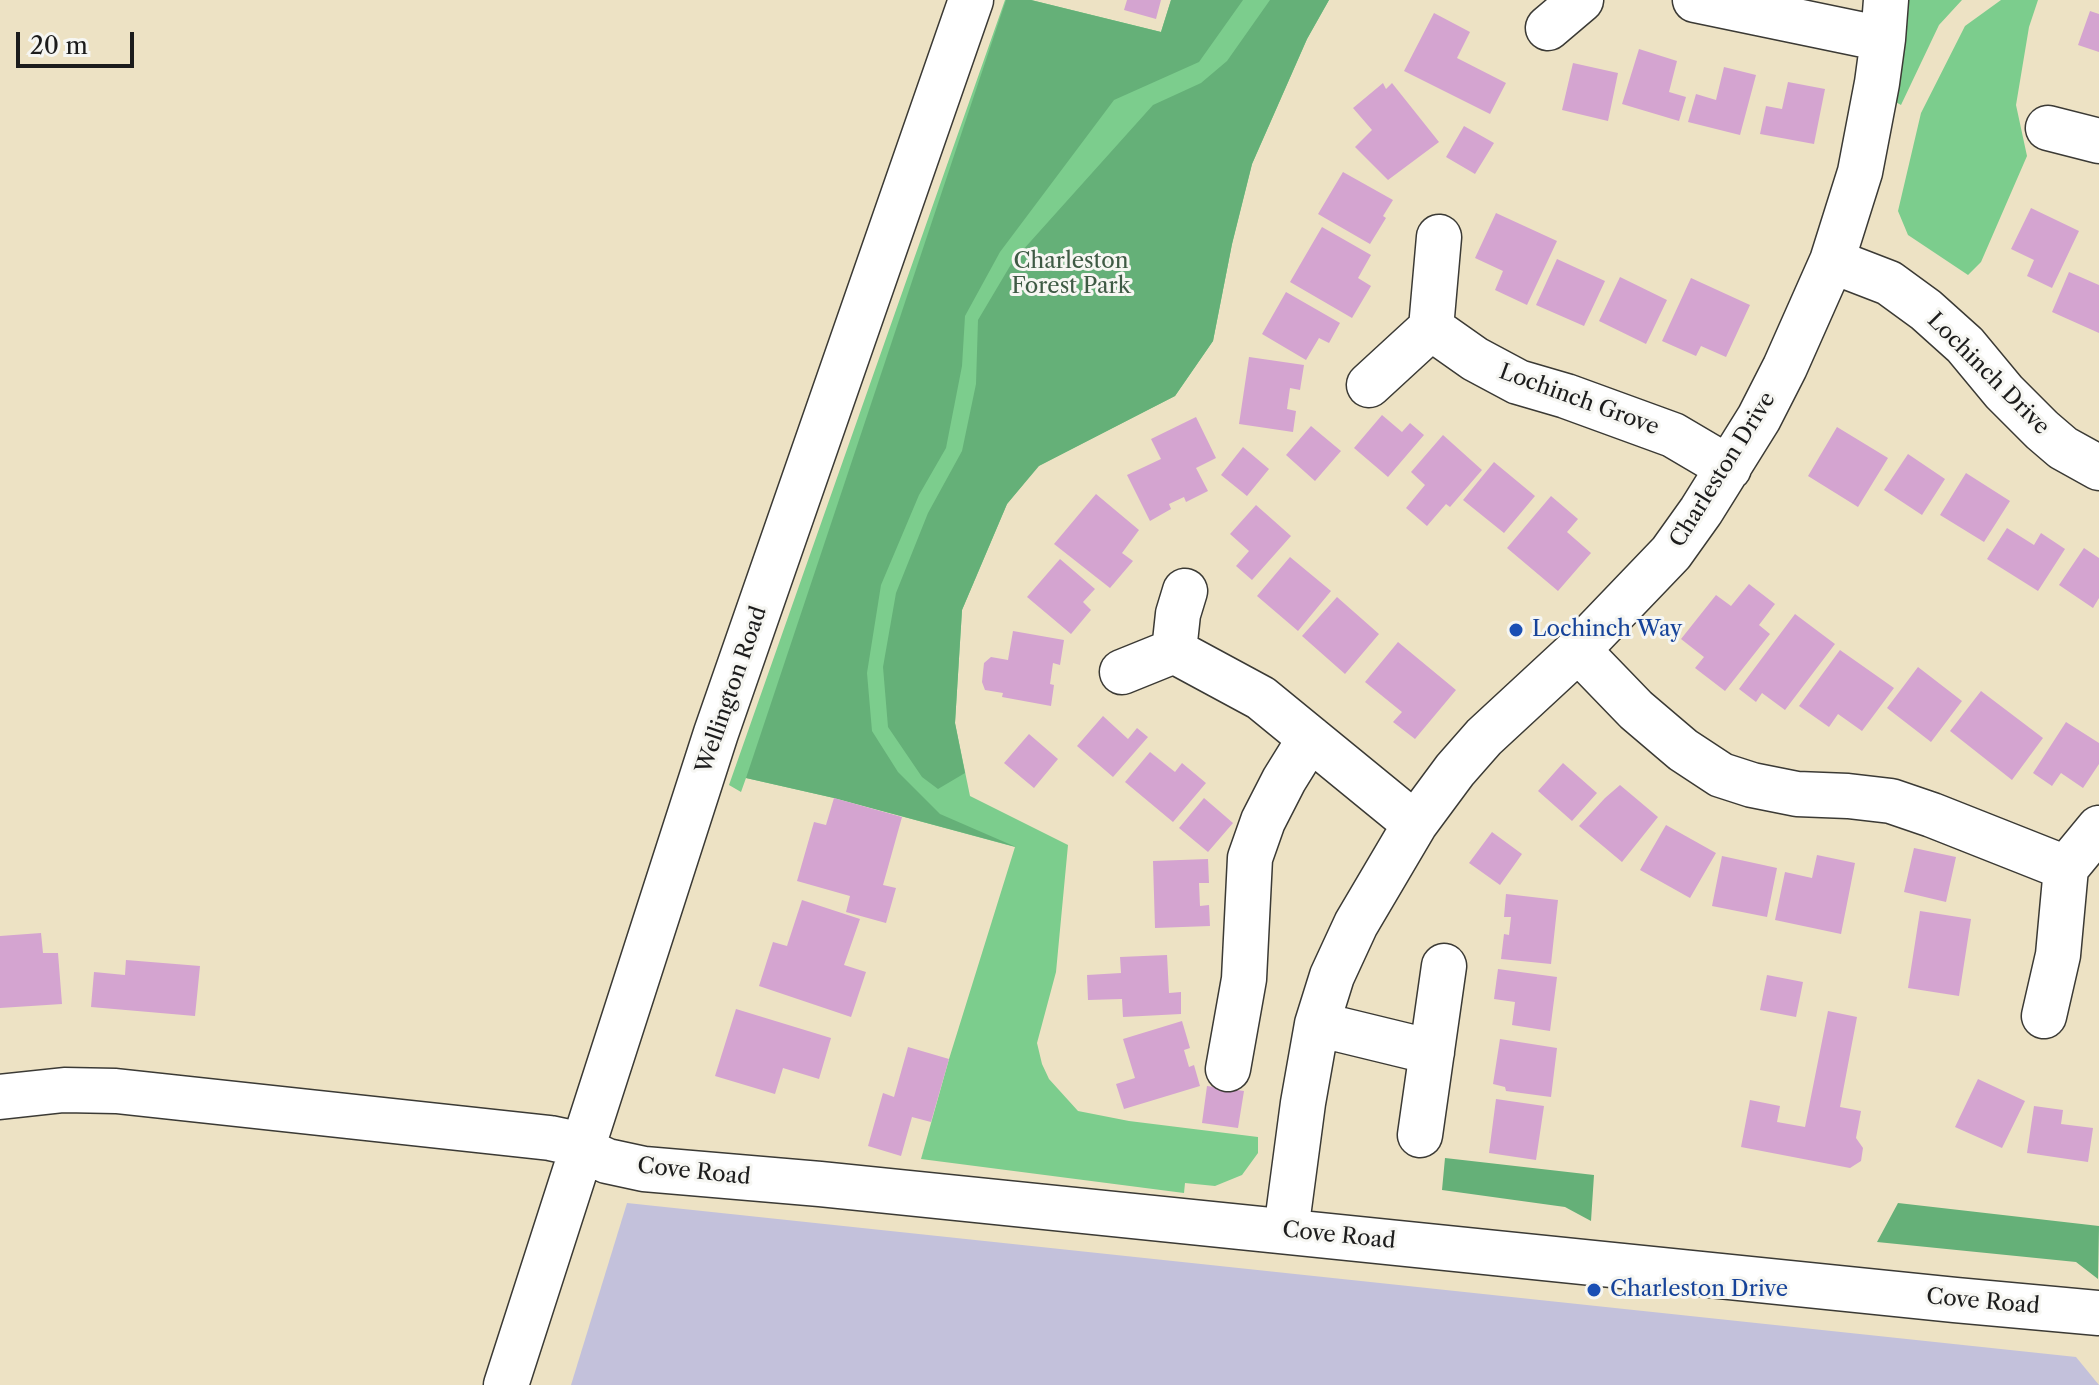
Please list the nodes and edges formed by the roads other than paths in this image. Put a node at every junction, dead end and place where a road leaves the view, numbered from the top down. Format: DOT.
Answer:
graph roads {
  1 [pos="971,0"];
  2 [pos="1581,0"];
  3 [pos="1695,0"];
  4 [pos="1885,20"];
  5 [pos="1548,28"];
  6 [pos="2048,128"];
  7 [pos="2099,141"];
  8 [pos="1439,237"];
  9 [pos="1832,261"];
  10 [pos="1431,328"];
  11 [pos="1369,385"];
  12 [pos="1729,468"];
  13 [pos="2099,468"];
  14 [pos="1185,591"];
  15 [pos="1578,650"];
  16 [pos="1174,651"];
  17 [pos="1122,672"];
  18 [pos="1310,738"];
  19 [pos="1415,824"];
  20 [pos="2099,828"];
  21 [pos="2066,868"];
  22 [pos="1444,966"];
  23 [pos="2044,1016"];
  24 [pos="1317,1024"];
  25 [pos="1432,1052"];
  26 [pos="1228,1069"];
  27 [pos="0,1097"];
  28 [pos="1420,1135"];
  29 [pos="582,1148"];
  30 [pos="1286,1231"];
  31 [pos="2099,1313"];
  32 [pos="506,1385"];
  1 -- 29 [label="street, Wellington Road"];
  2 -- 5 [label="street"];
  3 -- 4 [label="street"];
  4 -- 9 [label="street, Charleston Drive"];
  6 -- 7 [label="street"];
  8 -- 10 [label="street"];
  9 -- 12 [label="street, Charleston Drive"];
  9 -- 13 [label="street, Lochinch Drive"];
  10 -- 11 [label="street"];
  10 -- 12 [label="street, Lochinch Grove"];
  12 -- 15 [label="street, Charleston Drive"];
  14 -- 16 [label="street"];
  15 -- 19 [label="street, Charleston Drive"];
  15 -- 21 [label="street"];
  16 -- 17 [label="street"];
  16 -- 18 [label="street"];
  18 -- 19 [label="street"];
  18 -- 26 [label="street"];
  19 -- 24 [label="street, Charleston Drive"];
  20 -- 21 [label="street"];
  21 -- 23 [label="street"];
  22 -- 25 [label="street"];
  24 -- 25 [label="street"];
  24 -- 30 [label="street, Charleston Drive"];
  25 -- 28 [label="street"];
  27 -- 29 [label="street, Cove Road"];
  29 -- 30 [label="street, Cove Road"];
  29 -- 32 [label="street, Wellington Road"];
  30 -- 31 [label="street, Cove Road"];
}
